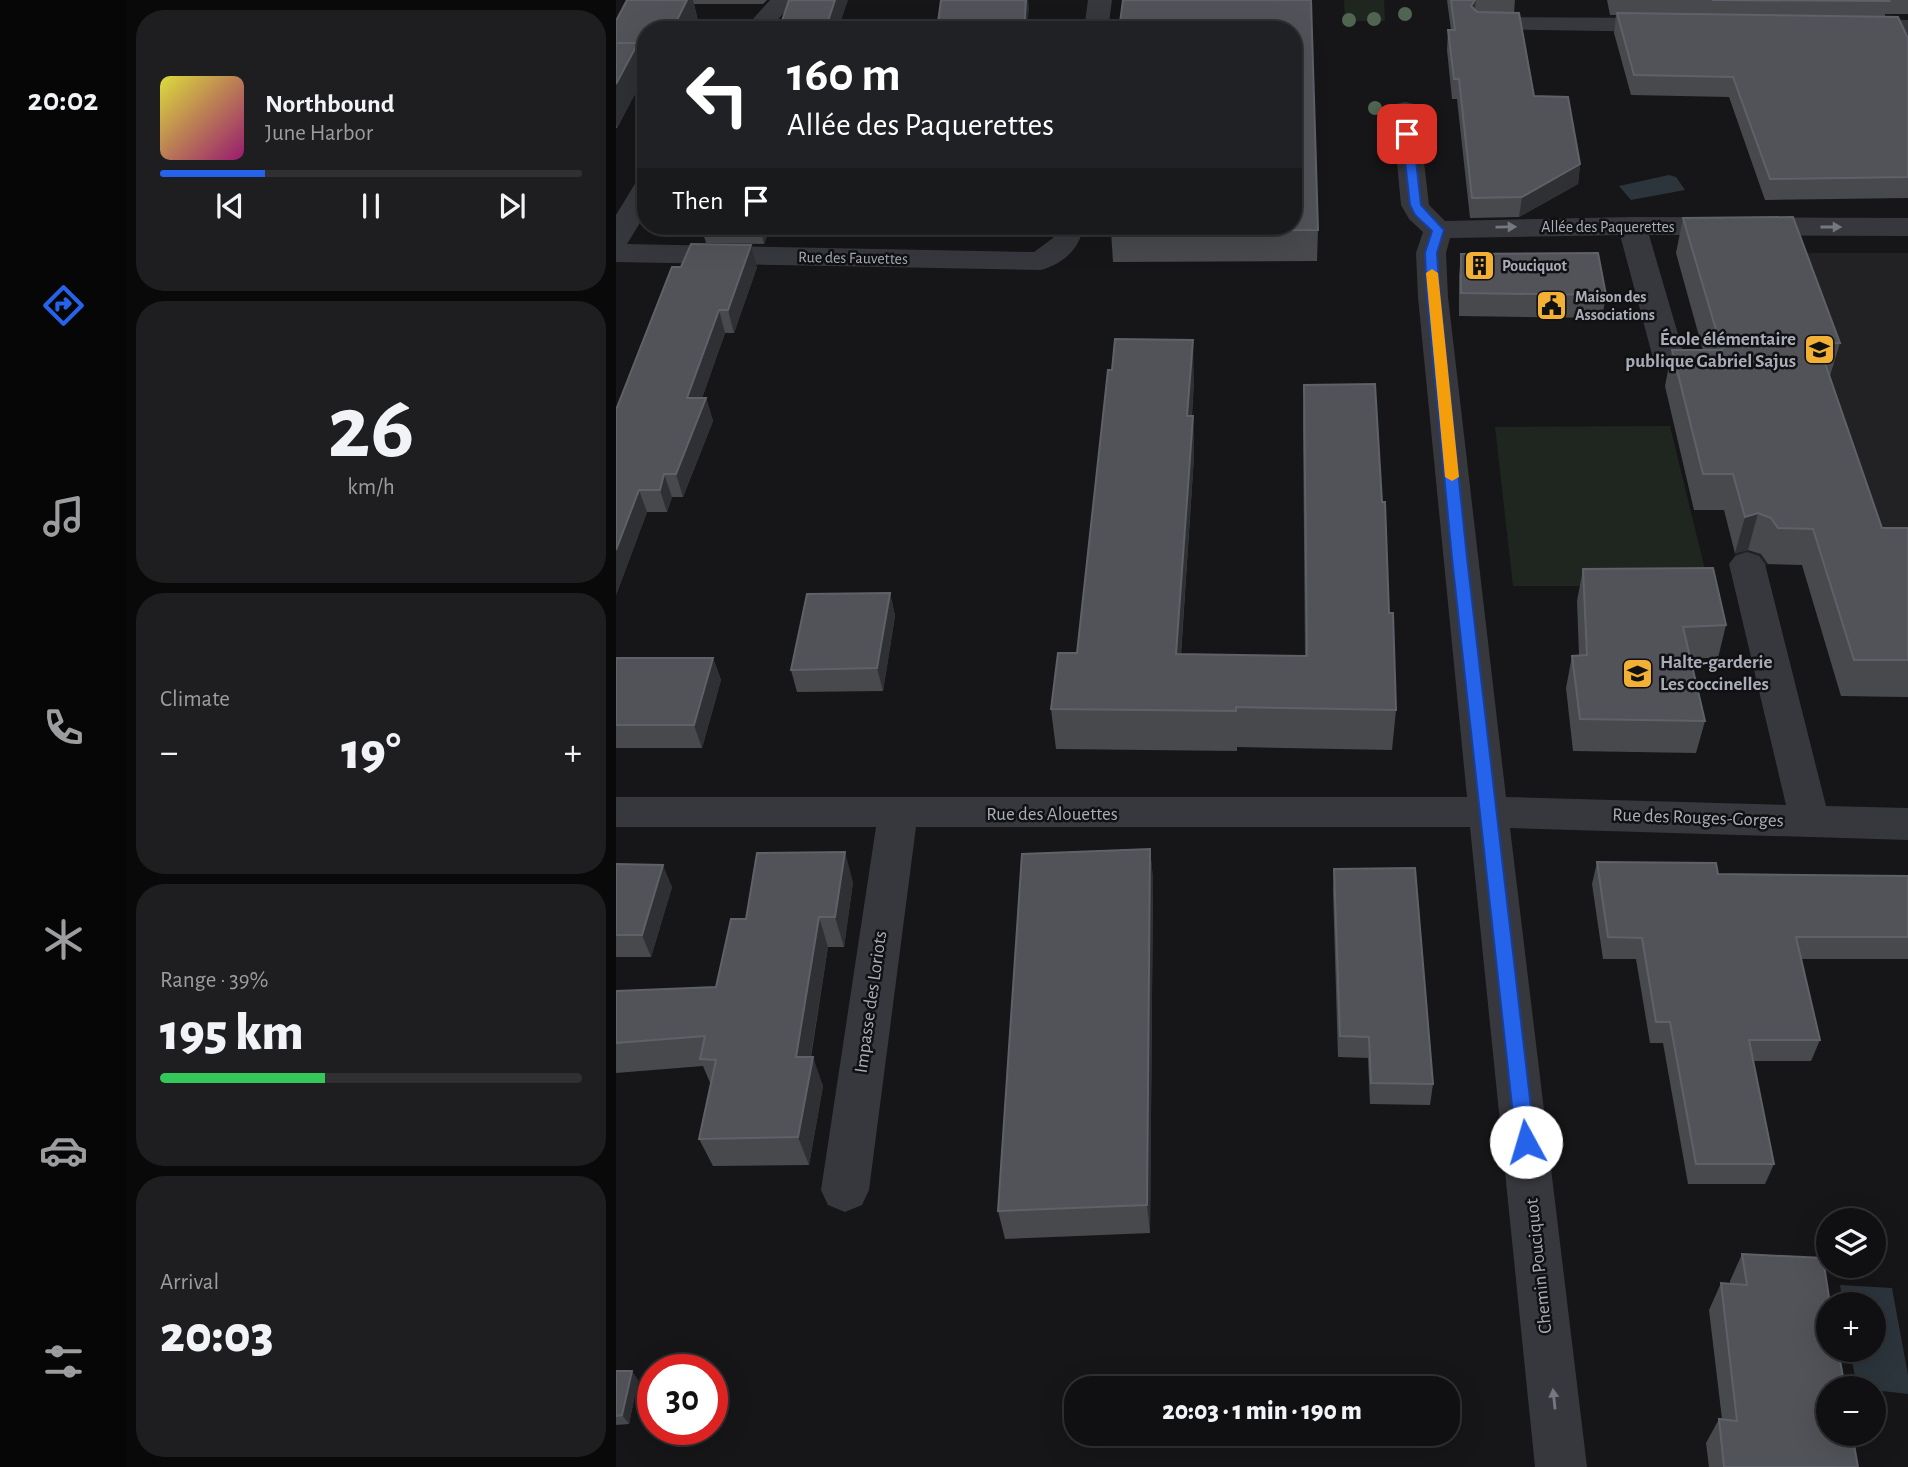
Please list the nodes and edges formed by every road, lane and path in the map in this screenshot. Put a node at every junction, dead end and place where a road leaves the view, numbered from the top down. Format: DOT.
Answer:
graph roads {
  1 [pos="783,0"];
  2 [pos="1100,0"];
  3 [pos="763,21"];
  4 [pos="1097,21"];
  5 [pos="1484,24"];
  6 [pos="1689,25"];
  7 [pos="1826,26"];
  8 [pos="1908,27"];
  9 [pos="1405,110"];
  10 [pos="637,204"];
  11 [pos="1632,226"];
  12 [pos="1908,227"];
  13 [pos="1438,230"];
  14 [pos="1068,235"];
  15 [pos="616,240"];
  16 [pos="616,253"];
  17 [pos="1669,358"];
  18 [pos="1747,564"];
  19 [pos="616,812"];
  20 [pos="1488,812"];
  21 [pos="898,814"];
  22 [pos="1810,821"];
  23 [pos="1908,824"];
  24 [pos="845,1190"];
  25 [pos="1561,1467"];
  1 -- 3 [label="street"];
  2 -- 4 [label="street"];
  5 -- 6 [label="street"];
  7 -- 8 [label="street"];
  9 -- 13 [label="street"];
  10 -- 15 [label="street"];
  11 -- 12 [label="street, Allée des Paquerettes, one-way"];
  13 -- 11 [label="street, Allée des Paquerettes, one-way"];
  11 -- 17 [label="street"];
  13 -- 20 [label="street, Chemin Pouciquot"];
  14 -- 16 [label="street, Rue des Fauvettes"];
  18 -- 22 [label="street"];
  19 -- 21 [label="street, Rue des Alouettes"];
  20 -- 21 [label="street, Rue des Alouettes"];
  20 -- 22 [label="street, Rue des Rouges-Gorges"];
  25 -- 20 [label="street, Chemin Pouciquot, one-way"];
  21 -- 24 [label="street, Impasse des Loriots"];
  22 -- 23 [label="street, Rue des Rouges-Gorges"];
}
